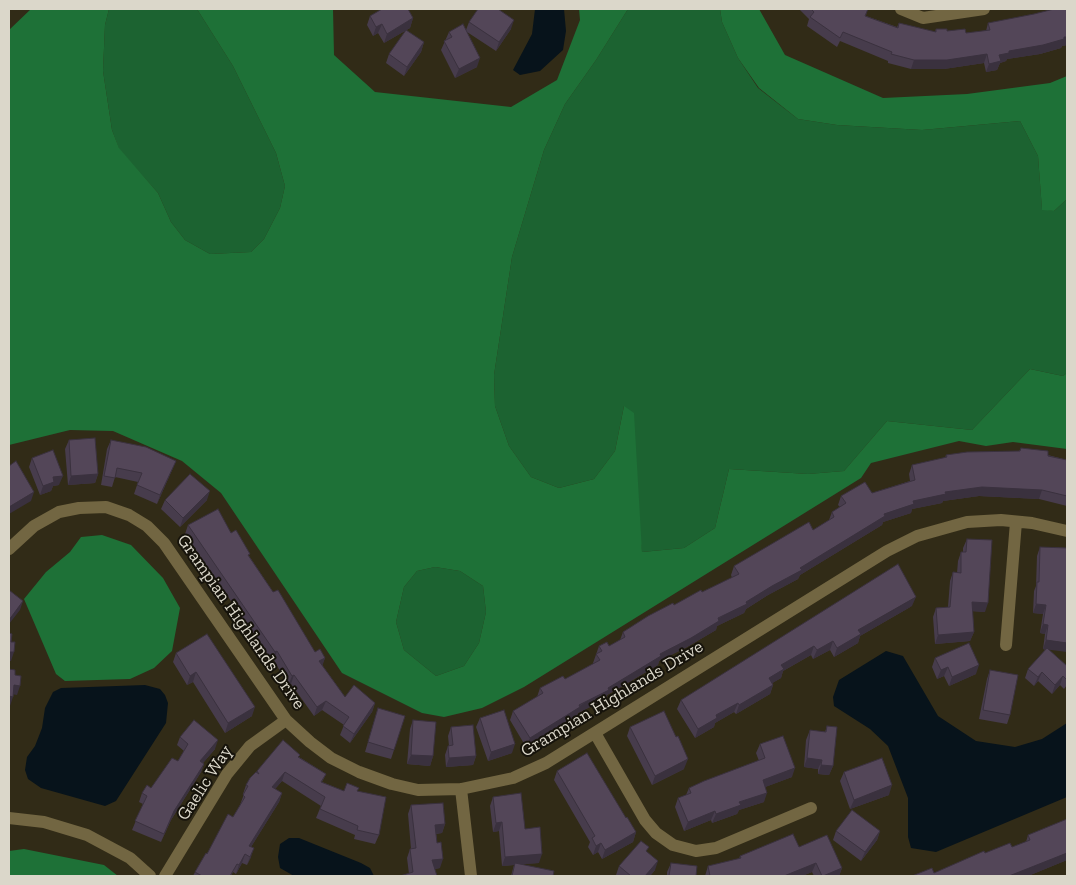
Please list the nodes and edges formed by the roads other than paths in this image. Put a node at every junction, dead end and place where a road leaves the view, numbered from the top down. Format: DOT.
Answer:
graph roads {
  1 [pos="901,9"];
  2 [pos="984,9"];
  3 [pos="1016,522"];
  4 [pos="1067,531"];
  5 [pos="9,549"];
  6 [pos="1006,645"];
  7 [pos="286,720"];
  8 [pos="594,733"];
  9 [pos="460,789"];
  10 [pos="811,808"];
  11 [pos="9,818"];
  12 [pos="150,876"];
  13 [pos="165,876"];
  14 [pos="471,876"];
  1 -- 2 [label="street"];
  3 -- 4 [label="street, Grampian Highlands Drive"];
  3 -- 6 [label="street"];
  3 -- 8 [label="street, Grampian Highlands Drive"];
  5 -- 7 [label="street, Grampian Highlands Drive"];
  7 -- 9 [label="street, Grampian Highlands Drive"];
  7 -- 13 [label="street, Gaelic Way"];
  8 -- 9 [label="street, Grampian Highlands Drive"];
  8 -- 10 [label="street"];
  9 -- 14 [label="street"];
  11 -- 12 [label="street"];
}
